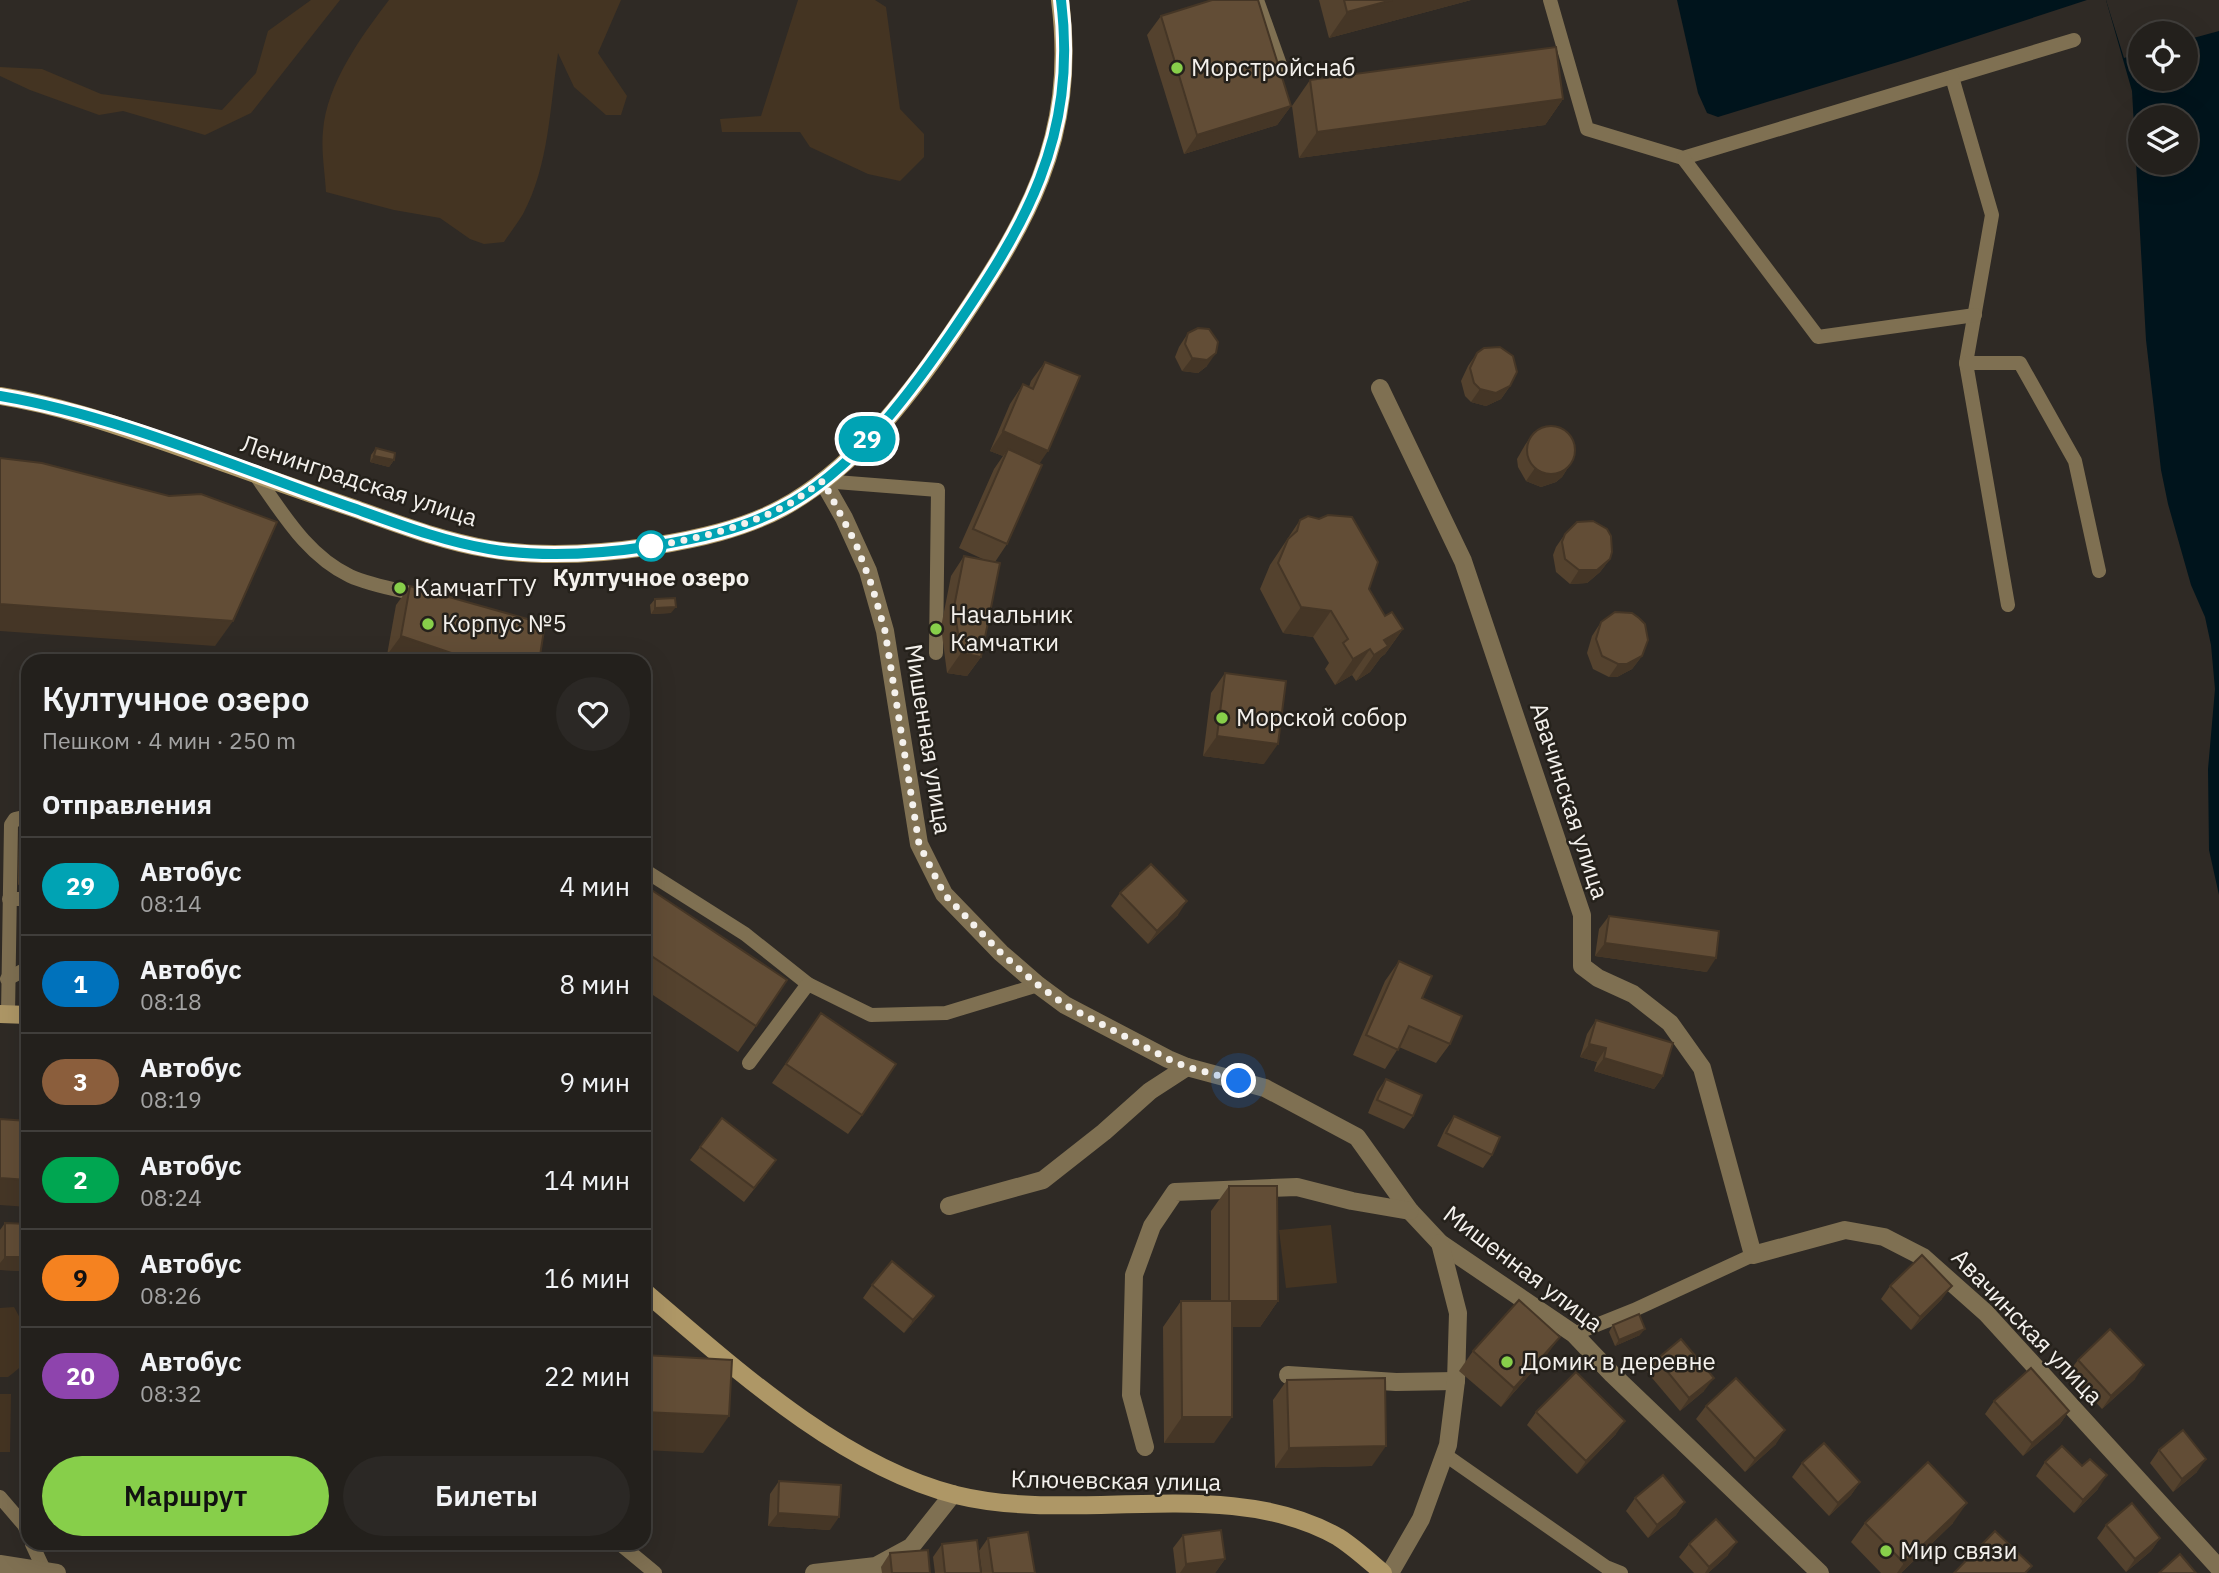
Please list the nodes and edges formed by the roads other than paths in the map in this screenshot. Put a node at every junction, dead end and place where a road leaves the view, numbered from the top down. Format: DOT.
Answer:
graph roads {
  1 [pos="1060,0"];
  2 [pos="1257,0"];
  3 [pos="1550,0"];
  4 [pos="2074,40"];
  5 [pos="1282,70"];
  6 [pos="1952,77"];
  7 [pos="1683,158"];
  8 [pos="1975,315"];
  9 [pos="1966,363"];
  10 [pos="1380,388"];
  11 [pos="0,396"];
  12 [pos="254,473"];
  13 [pos="823,481"];
  14 [pos="2099,571"];
  15 [pos="432,598"];
  16 [pos="2008,605"];
  17 [pos="936,653"];
  18 [pos="21,818"];
  19 [pos="651,874"];
  20 [pos="9,899"];
  21 [pos="21,899"];
  22 [pos="21,972"];
  23 [pos="7,979"];
  24 [pos="808,984"];
  25 [pos="1038,985"];
  26 [pos="4,1014"];
  27 [pos="748,1063"];
  28 [pos="1187,1067"];
  29 [pos="949,1206"];
  30 [pos="1410,1211"];
  31 [pos="1440,1243"];
  32 [pos="1753,1255"];
  33 [pos="651,1297"];
  34 [pos="1574,1334"];
  35 [pos="1288,1375"];
  36 [pos="1456,1381"];
  37 [pos="1145,1447"];
  38 [pos="1444,1454"];
  39 [pos="953,1494"];
  40 [pos="0,1497"];
  41 [pos="21,1522"];
  42 [pos="36,1550"];
  43 [pos="627,1550"];
  44 [pos="0,1564"];
  45 [pos="2219,1568"];
  46 [pos="51,1572"];
  47 [pos="655,1573"];
  48 [pos="814,1573"];
  49 [pos="1383,1573"];
  50 [pos="1390,1573"];
  51 [pos="1621,1573"];
  52 [pos="1821,1573"];
  1 -- 13 [label="main road, Ленинградская улица"];
  2 -- 5 [label="lane"];
  3 -- 7 [label="lane"];
  4 -- 6 [label="lane"];
  6 -- 7 [label="lane"];
  6 -- 8 [label="lane"];
  7 -- 8 [label="lane"];
  8 -- 9 [label="lane"];
  9 -- 14 [label="lane"];
  9 -- 16 [label="lane"];
  10 -- 32 [label="street, Авачинская улица"];
  11 -- 12 [label="main road, Ленинградская улица"];
  12 -- 13 [label="main road, Ленинградская улица"];
  12 -- 15 [label="lane"];
  13 -- 17 [label="lane"];
  13 -- 25 [label="street, Мишенная улица"];
  18 -- 20 [label="lane"];
  19 -- 24 [label="lane"];
  20 -- 21 [label="lane"];
  20 -- 23 [label="lane"];
  22 -- 23 [label="lane"];
  23 -- 26 [label="lane"];
  24 -- 25 [label="lane"];
  24 -- 27 [label="lane"];
  25 -- 28 [label="street, Мишенная улица"];
  28 -- 29 [label="street"];
  28 -- 30 [label="street, Мишенная улица"];
  30 -- 31 [label="street, Мишенная улица"];
  30 -- 37 [label="street"];
  31 -- 34 [label="street, Мишенная улица"];
  31 -- 36 [label="street"];
  32 -- 34 [label="lane"];
  32 -- 45 [label="street, Авачинская улица"];
  33 -- 39 [label="main road, Ключевская улица"];
  34 -- 52 [label="street, Мишенная улица"];
  35 -- 36 [label="street"];
  36 -- 38 [label="street"];
  38 -- 50 [label="street"];
  38 -- 51 [label="lane"];
  39 -- 48 [label="street"];
  39 -- 49 [label="main road, Ключевская улица"];
  40 -- 41 [label="lane"];
  42 -- 46 [label="lane"];
  43 -- 47 [label="lane"];
  44 -- 46 [label="street"];
}
